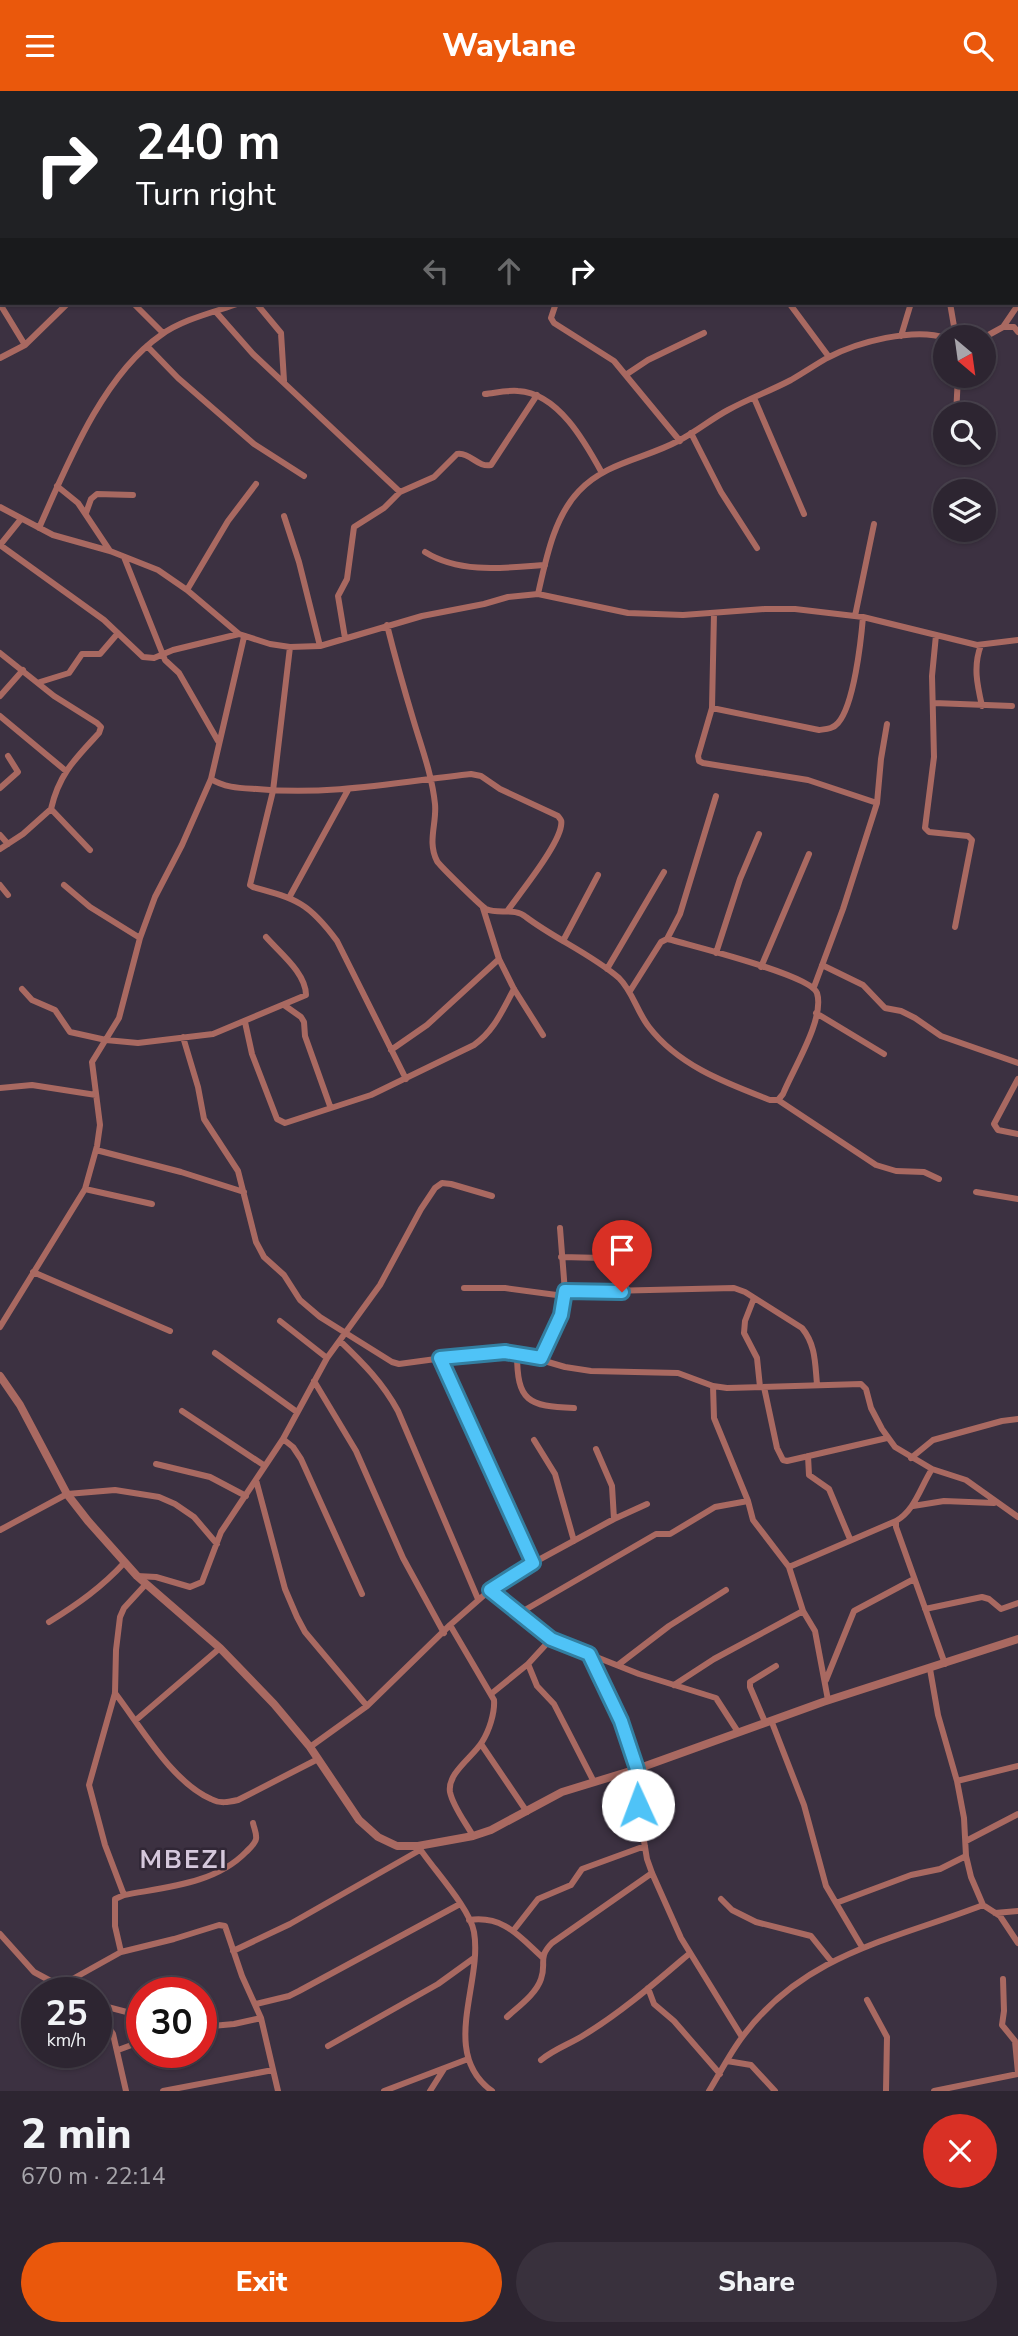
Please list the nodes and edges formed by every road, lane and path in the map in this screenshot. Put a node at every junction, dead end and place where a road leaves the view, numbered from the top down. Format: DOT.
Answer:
graph roads {
  1 [pos="1,305"];
  2 [pos="66,305"];
  3 [pos="235,305"];
  4 [pos="258,305"];
  5 [pos="555,305"];
  6 [pos="790,305"];
  7 [pos="910,305"];
  8 [pos="950,305"];
  9 [pos="140,306"];
  10 [pos="1018,306"];
  11 [pos="216,312"];
  12 [pos="954,325"];
  13 [pos="1003,327"];
  14 [pos="996,331"];
  15 [pos="1018,332"];
  16 [pos="163,333"];
  17 [pos="704,333"];
  18 [pos="933,335"];
  19 [pos="901,336"];
  20 [pos="25,345"];
  21 [pos="147,346"];
  22 [pos="829,357"];
  23 [pos="0,358"];
  24 [pos="627,373"];
  25 [pos="284,381"];
  26 [pos="485,394"];
  27 [pos="537,395"];
  28 [pos="754,398"];
  29 [pos="691,433"];
  30 [pos="680,441"];
  31 [pos="602,473"];
  32 [pos="304,476"];
  33 [pos="256,484"];
  34 [pos="58,486"];
  35 [pos="400,492"];
  36 [pos="133,495"];
  37 [pos="0,507"];
  38 [pos="86,513"];
  39 [pos="804,514"];
  40 [pos="284,516"];
  41 [pos="20,519"];
  42 [pos="874,524"];
  43 [pos="39,528"];
  44 [pos="0,545"];
  45 [pos="757,548"];
  46 [pos="110,551"];
  47 [pos="425,552"];
  48 [pos="124,557"];
  49 [pos="545,565"];
  50 [pos="187,590"];
  51 [pos="538,594"];
  52 [pos="713,613"];
  53 [pos="859,616"];
  54 [pos="387,625"];
  55 [pos="118,633"];
  56 [pos="241,635"];
  57 [pos="936,635"];
  58 [pos="345,638"];
  59 [pos="1018,640"];
  60 [pos="981,645"];
  61 [pos="320,646"];
  62 [pos="290,647"];
  63 [pos="0,653"];
  64 [pos="163,654"];
  65 [pos="23,670"];
  66 [pos="40,683"];
  67 [pos="0,696"];
  68 [pos="934,703"];
  69 [pos="982,706"];
  70 [pos="1012,706"];
  71 [pos="712,708"];
  72 [pos="0,716"];
  73 [pos="887,724"];
  74 [pos="218,741"];
  75 [pos="8,756"];
  76 [pos="66,771"];
  77 [pos="211,779"];
  78 [pos="431,779"];
  79 [pos="0,788"];
  80 [pos="348,790"];
  81 [pos="273,791"];
  82 [pos="716,796"];
  83 [pos="877,803"];
  84 [pos="51,809"];
  85 [pos="759,834"];
  86 [pos="0,835"];
  87 [pos="8,844"];
  88 [pos="0,849"];
  89 [pos="90,850"];
  90 [pos="809,854"];
  91 [pos="664,872"];
  92 [pos="598,875"];
  93 [pos="0,885"];
  94 [pos="64,885"];
  95 [pos="8,895"];
  96 [pos="290,897"];
  97 [pos="483,908"];
  98 [pos="508,910"];
  99 [pos="956,927"];
  100 [pos="266,937"];
  101 [pos="140,939"];
  102 [pos="667,939"];
  103 [pos="564,941"];
  104 [pos="716,953"];
  105 [pos="499,959"];
  106 [pos="822,965"];
  107 [pos="761,967"];
  108 [pos="607,969"];
  109 [pos="814,986"];
  110 [pos="22,989"];
  111 [pos="514,989"];
  112 [pos="630,991"];
  113 [pos="284,1005"];
  114 [pos="816,1013"];
  115 [pos="245,1022"];
  116 [pos="543,1035"];
  117 [pos="183,1037"];
  118 [pos="106,1040"];
  119 [pos="391,1050"];
  120 [pos="884,1053"];
  121 [pos="1018,1063"];
  122 [pos="406,1079"];
  123 [pos="1018,1079"];
  124 [pos="0,1088"];
  125 [pos="96,1095"];
  126 [pos="778,1100"];
  127 [pos="330,1107"];
  128 [pos="1018,1134"];
  129 [pos="96,1150"];
  130 [pos="939,1179"];
  131 [pos="85,1189"];
  132 [pos="244,1192"];
  133 [pos="976,1192"];
  134 [pos="492,1196"];
  135 [pos="1018,1199"];
  136 [pos="152,1204"];
  137 [pos="628,1225"];
  138 [pos="560,1228"];
  139 [pos="561,1257"];
  140 [pos="33,1272"];
  141 [pos="464,1288"];
  142 [pos="564,1294"];
  143 [pos="754,1298"];
  144 [pos="279,1321"];
  145 [pos="0,1327"];
  146 [pos="170,1331"];
  147 [pos="347,1333"];
  148 [pos="340,1341"];
  149 [pos="215,1353"];
  150 [pos="517,1353"];
  151 [pos="327,1358"];
  152 [pos="440,1358"];
  153 [pos="541,1358"];
  154 [pos="0,1376"];
  155 [pos="314,1381"];
  156 [pos="817,1384"];
  157 [pos="713,1386"];
  158 [pos="762,1387"];
  159 [pos="574,1408"];
  160 [pos="182,1411"];
  161 [pos="297,1412"];
  162 [pos="1018,1419"];
  163 [pos="887,1438"];
  164 [pos="283,1439"];
  165 [pos="534,1440"];
  166 [pos="596,1448"];
  167 [pos="808,1456"];
  168 [pos="911,1458"];
  169 [pos="156,1464"];
  170 [pos="265,1466"];
  171 [pos="932,1469"];
  172 [pos="256,1480"];
  173 [pos="68,1494"];
  174 [pos="246,1496"];
  175 [pos="748,1501"];
  176 [pos="996,1503"];
  177 [pos="647,1504"];
  178 [pos="913,1506"];
  179 [pos="1018,1517"];
  180 [pos="614,1519"];
  181 [pos="896,1521"];
  182 [pos="0,1530"];
  183 [pos="849,1539"];
  184 [pos="574,1541"];
  185 [pos="217,1544"];
  186 [pos="125,1562"];
  187 [pos="533,1563"];
  188 [pos="789,1567"];
  189 [pos="137,1576"];
  190 [pos="914,1579"];
  191 [pos="146,1584"];
  192 [pos="490,1590"];
  193 [pos="726,1590"];
  194 [pos="362,1594"];
  195 [pos="478,1599"];
  196 [pos="1018,1603"];
  197 [pos="925,1609"];
  198 [pos="803,1611"];
  199 [pos="518,1614"];
  200 [pos="49,1622"];
  201 [pos="450,1625"];
  202 [pos="443,1633"];
  203 [pos="551,1639"];
  204 [pos="1018,1639"];
  205 [pos="220,1648"];
  206 [pos="589,1654"];
  207 [pos="528,1664"];
  208 [pos="945,1664"];
  209 [pos="618,1665"];
  210 [pos="776,1666"];
  211 [pos="930,1669"];
  212 [pos="825,1682"];
  213 [pos="674,1685"];
  214 [pos="115,1693"];
  215 [pos="491,1694"];
  216 [pos="828,1700"];
  217 [pos="367,1706"];
  218 [pos="136,1720"];
  219 [pos="768,1721"];
  220 [pos="738,1732"];
  221 [pos="481,1744"];
  222 [pos="310,1747"];
  223 [pos="318,1759"];
  224 [pos="1018,1766"];
  225 [pos="637,1769"];
  226 [pos="957,1781"];
  227 [pos="594,1782"];
  228 [pos="527,1812"];
  229 [pos="1018,1814"];
  230 [pos="253,1823"];
  231 [pos="473,1836"];
  232 [pos="966,1841"];
  233 [pos="645,1846"];
  234 [pos="419,1848"];
  235 [pos="966,1856"];
  236 [pos="652,1873"];
  237 [pos="124,1895"];
  238 [pos="721,1899"];
  239 [pos="835,1903"];
  240 [pos="460,1904"];
  241 [pos="983,1905"];
  242 [pos="1018,1911"];
  243 [pos="994,1913"];
  244 [pos="469,1920"];
  245 [pos="513,1931"];
  246 [pos="0,1934"];
  247 [pos="1018,1943"];
  248 [pos="862,1947"];
  249 [pos="233,1951"];
  250 [pos="121,1952"];
  251 [pos="690,1953"];
  252 [pos="542,1957"];
  253 [pos="474,1958"];
  254 [pos="831,1961"];
  255 [pos="43,1977"];
  256 [pos="76,1977"];
  257 [pos="1003,1979"];
  258 [pos="648,1988"];
  259 [pos="867,2000"];
  260 [pos="256,2004"];
  261 [pos="507,2017"];
  262 [pos="261,2018"];
  263 [pos="217,2026"];
  264 [pos="112,2033"];
  265 [pos="742,2036"];
  266 [pos="328,2046"];
  267 [pos="126,2047"];
  268 [pos="118,2050"];
  269 [pos="468,2059"];
  270 [pos="541,2060"];
  271 [pos="727,2061"];
  272 [pos="446,2068"];
  273 [pos="273,2070"];
  274 [pos="1018,2073"];
  275 [pos="720,2074"];
  276 [pos="205,2087"];
  277 [pos="126,2091"];
  278 [pos="163,2091"];
  279 [pos="278,2091"];
  280 [pos="384,2091"];
  281 [pos="430,2091"];
  282 [pos="492,2091"];
  283 [pos="709,2091"];
  284 [pos="775,2091"];
  285 [pos="886,2091"];
  286 [pos="934,2091"];
  1 -- 20 [label="street"];
  2 -- 20 [label="street"];
  3 -- 11 [label="street"];
  4 -- 25 [label="street"];
  5 -- 24 [label="street"];
  6 -- 22 [label="street"];
  7 -- 19 [label="street"];
  8 -- 12 [label="street"];
  9 -- 16 [label="street"];
  10 -- 13 [label="street"];
  11 -- 16 [label="street"];
  11 -- 25 [label="street"];
  13 -- 14 [label="street"];
  13 -- 15 [label="street"];
  16 -- 21 [label="street"];
  17 -- 24 [label="street"];
  18 -- 19 [label="street"];
  19 -- 22 [label="street"];
  20 -- 23 [label="street"];
  21 -- 32 [label="street"];
  21 -- 34 [label="street"];
  22 -- 28 [label="street"];
  24 -- 30 [label="street"];
  25 -- 35 [label="street"];
  26 -- 27 [label="street"];
  27 -- 31 [label="street"];
  27 -- 35 [label="street"];
  28 -- 29 [label="street"];
  28 -- 39 [label="street"];
  29 -- 30 [label="street"];
  29 -- 45 [label="street"];
  30 -- 31 [label="street"];
  31 -- 49 [label="street"];
  33 -- 50 [label="street"];
  34 -- 38 [label="street"];
  34 -- 43 [label="street"];
  35 -- 58 [label="street"];
  36 -- 38 [label="street"];
  37 -- 41 [label="street"];
  38 -- 46 [label="street"];
  40 -- 61 [label="street"];
  41 -- 43 [label="street"];
  41 -- 44 [label="street"];
  42 -- 53 [label="street"];
  43 -- 46 [label="street"];
  44 -- 55 [label="street"];
  46 -- 48 [label="street"];
  47 -- 49 [label="street"];
  48 -- 50 [label="street"];
  48 -- 64 [label="street"];
  49 -- 51 [label="street"];
  50 -- 56 [label="street"];
  51 -- 52 [label="street"];
  51 -- 54 [label="street"];
  52 -- 53 [label="street"];
  52 -- 71 [label="street"];
  53 -- 57 [label="street"];
  53 -- 71 [label="street"];
  54 -- 58 [label="street"];
  54 -- 78 [label="street"];
  55 -- 64 [label="street"];
  55 -- 66 [label="street"];
  56 -- 62 [label="street"];
  56 -- 64 [label="street"];
  56 -- 74 [label="street"];
  57 -- 60 [label="street"];
  57 -- 68 [label="street"];
  58 -- 61 [label="street"];
  59 -- 60 [label="street"];
  60 -- 69 [label="street"];
  61 -- 62 [label="street"];
  62 -- 81 [label="street"];
  63 -- 65 [label="street"];
  64 -- 74 [label="street"];
  65 -- 66 [label="street"];
  65 -- 67 [label="street"];
  66 -- 76 [label="street"];
  68 -- 69 [label="street"];
  68 -- 99 [label="street"];
  69 -- 70 [label="street"];
  71 -- 83 [label="street"];
  72 -- 76 [label="street"];
  73 -- 83 [label="street"];
  74 -- 77 [label="street"];
  75 -- 79 [label="street"];
  76 -- 84 [label="street"];
  77 -- 81 [label="street"];
  77 -- 101 [label="street"];
  78 -- 80 [label="street"];
  78 -- 97 [label="street"];
  78 -- 98 [label="street"];
  80 -- 81 [label="street"];
  80 -- 96 [label="street"];
  81 -- 96 [label="street"];
  82 -- 102 [label="street"];
  83 -- 106 [label="street"];
  84 -- 87 [label="street"];
  84 -- 89 [label="street"];
  85 -- 104 [label="street"];
  86 -- 87 [label="street"];
  87 -- 88 [label="street"];
  90 -- 107 [label="street"];
  91 -- 108 [label="street"];
  92 -- 103 [label="street"];
  93 -- 95 [label="street"];
  94 -- 101 [label="street"];
  96 -- 119 [label="street"];
  97 -- 98 [label="street"];
  97 -- 105 [label="street"];
  98 -- 103 [label="street"];
  100 -- 113 [label="street"];
  101 -- 118 [label="street"];
  102 -- 104 [label="street"];
  102 -- 112 [label="street"];
  103 -- 108 [label="street"];
  104 -- 107 [label="street"];
  105 -- 111 [label="street"];
  105 -- 119 [label="street"];
  106 -- 109 [label="street"];
  106 -- 121 [label="street"];
  107 -- 109 [label="street"];
  108 -- 112 [label="street"];
  109 -- 114 [label="street"];
  110 -- 118 [label="street"];
  111 -- 116 [label="street"];
  111 -- 122 [label="street"];
  112 -- 126 [label="street"];
  113 -- 115 [label="street"];
  113 -- 127 [label="street"];
  114 -- 120 [label="street"];
  114 -- 126 [label="street"];
  115 -- 117 [label="street"];
  115 -- 127 [label="street"];
  117 -- 118 [label="street"];
  117 -- 132 [label="street"];
  118 -- 125 [label="street"];
  119 -- 122 [label="street"];
  122 -- 127 [label="street"];
  123 -- 128 [label="street"];
  124 -- 125 [label="street"];
  125 -- 129 [label="street"];
  126 -- 130 [label="street"];
  129 -- 131 [label="street"];
  129 -- 132 [label="street"];
  131 -- 136 [label="street"];
  131 -- 140 [label="street"];
  132 -- 147 [label="street"];
  133 -- 135 [label="street"];
  134 -- 147 [label="street"];
  137 -- 139 [label="street"];
  138 -- 139 [label="street"];
  139 -- 142 [label="street"];
  140 -- 145 [label="street"];
  140 -- 146 [label="street"];
  141 -- 142 [label="street"];
  142 -- 143 [label="street"];
  142 -- 153 [label="street"];
  143 -- 156 [label="street"];
  143 -- 158 [label="street"];
  144 -- 151 [label="street"];
  147 -- 148 [label="street"];
  147 -- 152 [label="street"];
  148 -- 151 [label="street"];
  148 -- 195 [label="street"];
  149 -- 161 [label="street"];
  150 -- 152 [label="street"];
  150 -- 153 [label="street"];
  150 -- 159 [label="street"];
  151 -- 155 [label="street"];
  152 -- 187 [label="street"];
  153 -- 157 [label="street"];
  154 -- 173 [label="street"];
  155 -- 161 [label="street"];
  155 -- 202 [label="street"];
  156 -- 158 [label="street"];
  156 -- 163 [label="street"];
  157 -- 158 [label="street"];
  157 -- 175 [label="street"];
  158 -- 167 [label="street"];
  160 -- 170 [label="street"];
  161 -- 164 [label="street"];
  162 -- 168 [label="street"];
  163 -- 167 [label="street"];
  163 -- 168 [label="street"];
  164 -- 170 [label="street"];
  164 -- 194 [label="street"];
  165 -- 184 [label="street"];
  166 -- 180 [label="street"];
  167 -- 183 [label="street"];
  168 -- 171 [label="street"];
  169 -- 174 [label="street"];
  170 -- 172 [label="street"];
  171 -- 176 [label="street"];
  171 -- 178 [label="street"];
  172 -- 174 [label="street"];
  172 -- 217 [label="street"];
  173 -- 182 [label="street"];
  173 -- 185 [label="street"];
  173 -- 186 [label="street"];
  174 -- 185 [label="street"];
  175 -- 188 [label="street"];
  175 -- 199 [label="street"];
  176 -- 178 [label="street"];
  176 -- 179 [label="street"];
  177 -- 180 [label="street"];
  178 -- 181 [label="street"];
  180 -- 184 [label="street"];
  181 -- 183 [label="street"];
  181 -- 190 [label="street"];
  183 -- 188 [label="street"];
  184 -- 187 [label="street"];
  185 -- 189 [label="street"];
  186 -- 189 [label="street"];
  186 -- 200 [label="street"];
  187 -- 192 [label="street"];
  188 -- 198 [label="street"];
  189 -- 191 [label="street"];
  190 -- 197 [label="street"];
  190 -- 212 [label="street"];
  191 -- 205 [label="street"];
  191 -- 214 [label="street"];
  192 -- 195 [label="street"];
  192 -- 199 [label="street"];
  193 -- 209 [label="street"];
  195 -- 201 [label="street"];
  196 -- 197 [label="street"];
  197 -- 208 [label="street"];
  198 -- 212 [label="street"];
  198 -- 213 [label="street"];
  199 -- 203 [label="street"];
  201 -- 202 [label="street"];
  201 -- 215 [label="street"];
  202 -- 217 [label="street"];
  203 -- 206 [label="street"];
  203 -- 207 [label="street"];
  204 -- 208 [label="street"];
  205 -- 218 [label="street"];
  205 -- 222 [label="street"];
  206 -- 209 [label="street"];
  206 -- 225 [label="street"];
  207 -- 215 [label="street"];
  207 -- 227 [label="street"];
  208 -- 211 [label="street"];
  209 -- 213 [label="street"];
  210 -- 219 [label="street"];
  211 -- 216 [label="street"];
  211 -- 226 [label="street"];
  212 -- 216 [label="street"];
  213 -- 220 [label="street"];
  214 -- 218 [label="street"];
  214 -- 237 [label="street"];
  215 -- 221 [label="street"];
  216 -- 219 [label="street"];
  217 -- 222 [label="street"];
  218 -- 223 [label="street"];
  219 -- 220 [label="street"];
  219 -- 239 [label="street"];
  220 -- 225 [label="street"];
  221 -- 228 [label="street"];
  221 -- 231 [label="street"];
  222 -- 223 [label="street"];
  223 -- 234 [label="street"];
  224 -- 226 [label="street"];
  225 -- 227 [label="street"];
  225 -- 233 [label="street"];
  226 -- 232 [label="street"];
  227 -- 228 [label="street"];
  228 -- 231 [label="street"];
  229 -- 232 [label="street"];
  230 -- 237 [label="street"];
  231 -- 234 [label="street"];
  232 -- 235 [label="street"];
  233 -- 236 [label="street"];
  233 -- 245 [label="street"];
  234 -- 240 [label="street"];
  234 -- 249 [label="street"];
  235 -- 239 [label="street"];
  235 -- 241 [label="street"];
  236 -- 251 [label="street"];
  236 -- 252 [label="street"];
  237 -- 250 [label="street"];
  238 -- 254 [label="street"];
  239 -- 248 [label="street"];
  240 -- 244 [label="street"];
  240 -- 260 [label="street"];
  241 -- 243 [label="street"];
  241 -- 248 [label="street"];
  242 -- 243 [label="street"];
  243 -- 247 [label="street"];
  244 -- 245 [label="street"];
  244 -- 253 [label="street"];
  245 -- 252 [label="street"];
  246 -- 255 [label="street"];
  248 -- 254 [label="street"];
  249 -- 250 [label="street"];
  249 -- 260 [label="street"];
  250 -- 256 [label="street"];
  251 -- 258 [label="street"];
  251 -- 265 [label="street"];
  252 -- 261 [label="street"];
  253 -- 266 [label="street"];
  253 -- 269 [label="street"];
  254 -- 265 [label="street"];
  257 -- 274 [label="street"];
  258 -- 270 [label="street"];
  258 -- 275 [label="street"];
  259 -- 285 [label="street"];
  260 -- 262 [label="street"];
  262 -- 263 [label="street"];
  262 -- 273 [label="street"];
  264 -- 268 [label="street"];
  265 -- 271 [label="street"];
  267 -- 268 [label="street"];
  268 -- 277 [label="street"];
  269 -- 272 [label="street"];
  269 -- 282 [label="street"];
  271 -- 275 [label="street"];
  271 -- 284 [label="street"];
  272 -- 280 [label="street"];
  272 -- 281 [label="street"];
  273 -- 276 [label="street"];
  273 -- 279 [label="street"];
  274 -- 286 [label="street"];
  275 -- 283 [label="street"];
  276 -- 278 [label="street"];
}
